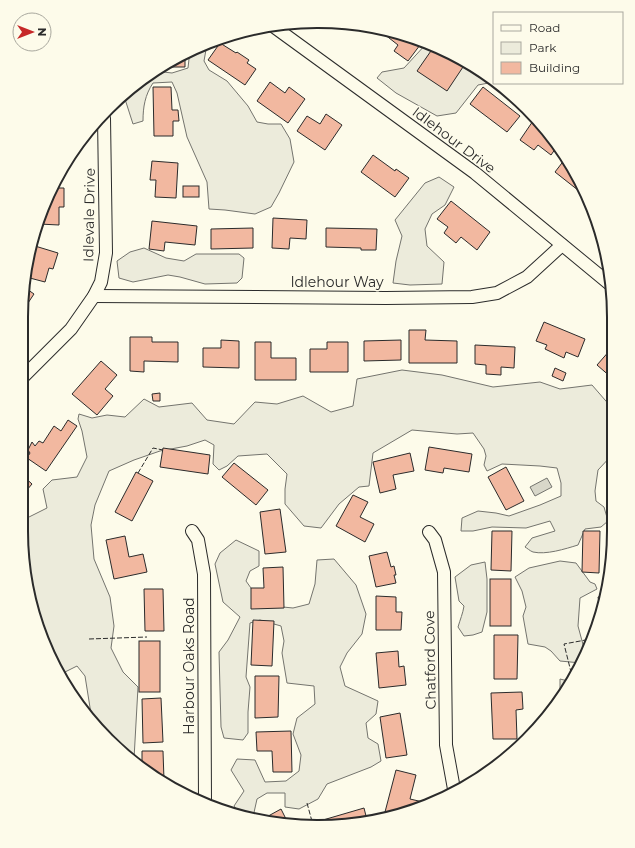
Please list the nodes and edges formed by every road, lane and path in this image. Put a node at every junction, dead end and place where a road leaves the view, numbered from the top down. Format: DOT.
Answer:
graph roads {
  1 [pos="279,30"];
  2 [pos="104,123"];
  3 [pos="562,245"];
  4 [pos="605,279"];
  5 [pos="94,296"];
  6 [pos="28,373"];
  7 [pos="192,532"];
  8 [pos="429,532"];
  9 [pos="453,786"];
  10 [pos="205,797"];
  1 -- 3 [label="street, Idlehour Drive"];
  2 -- 5 [label="street, Idlevale Drive"];
  3 -- 4 [label="street, Idlehour Drive"];
  3 -- 5 [label="street, Idlehour Way"];
  5 -- 6 [label="street, Idlevale Drive"];
  7 -- 10 [label="street, Harbour Oaks Road"];
  8 -- 9 [label="street, Chatford Cove"];
}
